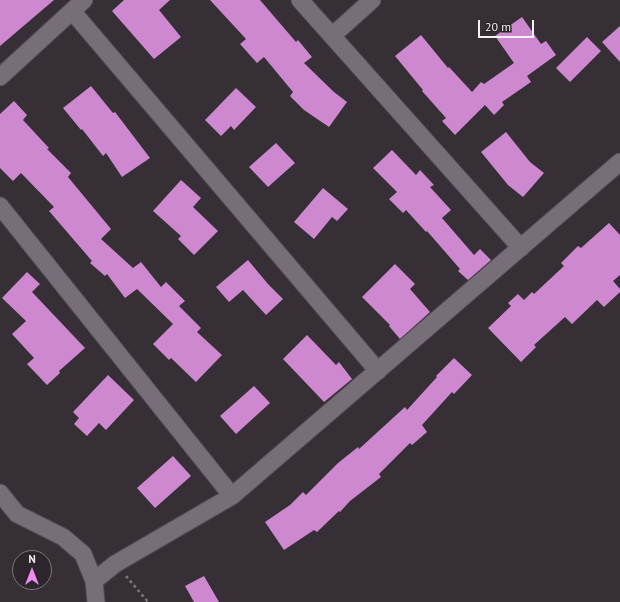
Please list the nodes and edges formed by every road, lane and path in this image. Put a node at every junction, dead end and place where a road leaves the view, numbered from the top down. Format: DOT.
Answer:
graph roads {
  1 [pos="84,0"];
  2 [pos="300,0"];
  3 [pos="372,0"];
  4 [pos="72,11"];
  5 [pos="332,36"];
  6 [pos="0,76"];
  7 [pos="620,162"];
  8 [pos="0,206"];
  9 [pos="522,248"];
  10 [pos="378,370"];
  11 [pos="0,493"];
  12 [pos="232,496"];
  13 [pos="115,564"];
  14 [pos="94,580"];
  15 [pos="96,602"];
  16 [pos="148,602"];
  1 -- 4 [label="street"];
  2 -- 5 [label="street"];
  3 -- 5 [label="street"];
  4 -- 6 [label="street"];
  4 -- 10 [label="street"];
  5 -- 9 [label="street"];
  7 -- 9 [label="street"];
  8 -- 12 [label="street"];
  9 -- 10 [label="street"];
  10 -- 12 [label="street"];
  11 -- 14 [label="street"];
  12 -- 13 [label="street"];
  13 -- 14 [label="street"];
  13 -- 16 [label="path"];
  14 -- 15 [label="street"];
}
